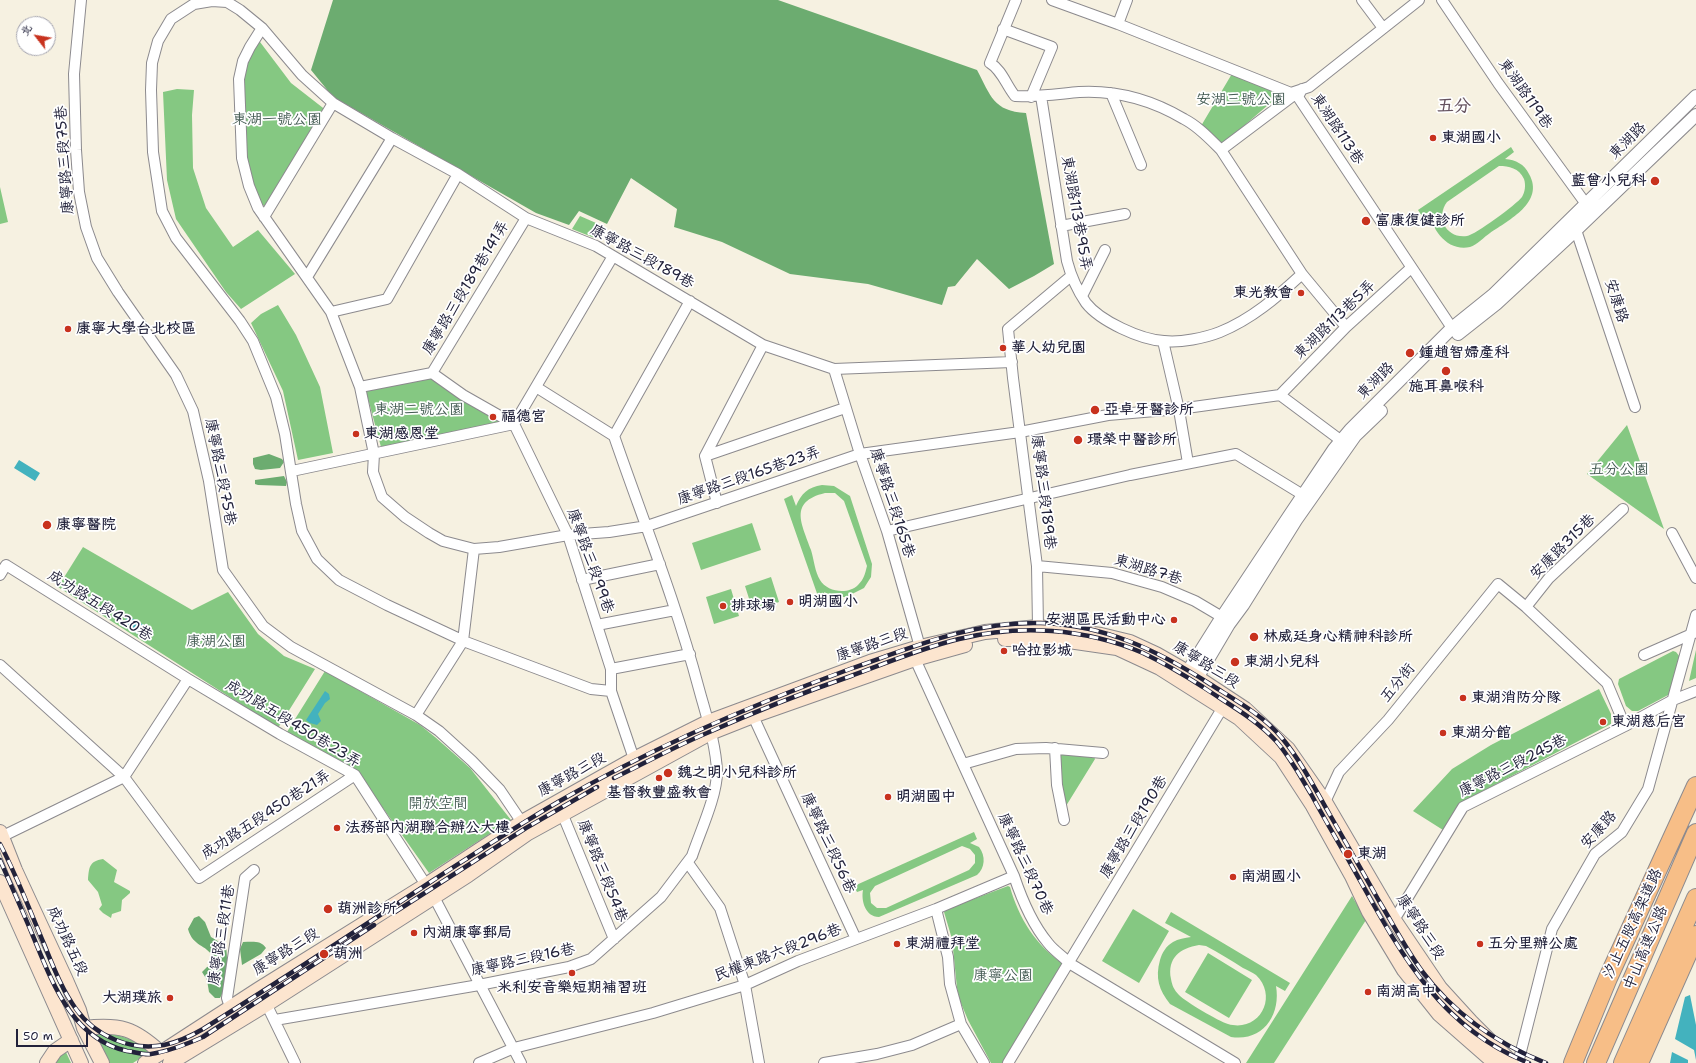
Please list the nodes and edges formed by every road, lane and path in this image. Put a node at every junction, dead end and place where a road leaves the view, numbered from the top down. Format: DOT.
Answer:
graph roads {
  1 [pos="81,0"];
  2 [pos="1016,0"];
  3 [pos="1052,0"];
  4 [pos="1127,0"];
  5 [pos="1362,0"];
  6 [pos="1418,0"];
  7 [pos="1442,0"];
  8 [pos="1118,24"];
  9 [pos="262,28"];
  10 [pos="1003,28"];
  11 [pos="1383,28"];
  12 [pos="1302,89"];
  13 [pos="1111,93"];
  14 [pos="1036,96"];
  15 [pos="1696,96"];
  16 [pos="333,103"];
  17 [pos="1696,115"];
  18 [pos="392,138"];
  19 [pos="1221,150"];
  20 [pos="1141,165"];
  21 [pos="458,174"];
  22 [pos="1586,204"];
  23 [pos="1125,214"];
  24 [pos="264,217"];
  25 [pos="526,218"];
  26 [pos="1061,226"];
  27 [pos="1576,230"];
  28 [pos="1105,250"];
  29 [pos="613,256"];
  30 [pos="1412,268"];
  31 [pos="1302,274"];
  32 [pos="1071,276"];
  33 [pos="307,277"];
  34 [pos="1082,296"];
  35 [pos="690,302"];
  36 [pos="331,312"];
  37 [pos="1346,327"];
  38 [pos="1452,328"];
  39 [pos="1163,342"];
  40 [pos="764,344"];
  41 [pos="1012,362"];
  42 [pos="834,369"];
  43 [pos="432,373"];
  44 [pos="360,387"];
  45 [pos="536,387"];
  46 [pos="1281,396"];
  47 [pos="1635,407"];
  48 [pos="845,408"];
  49 [pos="1179,409"];
  50 [pos="514,424"];
  51 [pos="1020,432"];
  52 [pos="614,436"];
  53 [pos="1345,444"];
  54 [pos="374,454"];
  55 [pos="860,454"];
  56 [pos="705,456"];
  57 [pos="1188,463"];
  58 [pos="292,471"];
  59 [pos="1303,495"];
  60 [pos="1028,499"];
  61 [pos="717,503"];
  62 [pos="1623,509"];
  63 [pos="648,526"];
  64 [pos="887,531"];
  65 [pos="1672,533"];
  66 [pos="568,535"];
  67 [pos="474,549"];
  68 [pos="660,564"];
  69 [pos="1037,566"];
  70 [pos="0,575"];
  71 [pos="1696,578"];
  72 [pos="582,580"];
  73 [pos="1526,607"];
  74 [pos="676,610"];
  75 [pos="1696,615"];
  76 [pos="1222,617"];
  77 [pos="597,625"];
  78 [pos="1038,627"];
  79 [pos="1694,633"];
  80 [pos="463,641"];
  81 [pos="918,653"];
  82 [pos="690,654"];
  83 [pos="1644,655"];
  84 [pos="0,665"];
  85 [pos="611,669"];
  86 [pos="188,679"];
  87 [pos="1189,680"];
  88 [pos="1696,691"];
  89 [pos="611,692"];
  90 [pos="1673,700"];
  91 [pos="1223,707"];
  92 [pos="416,715"];
  93 [pos="753,716"];
  94 [pos="1625,726"];
  95 [pos="709,728"];
  96 [pos="1055,748"];
  97 [pos="1103,753"];
  98 [pos="634,759"];
  99 [pos="963,764"];
  100 [pos="355,775"];
  101 [pos="124,777"];
  102 [pos="1696,786"];
  103 [pos="1325,802"];
  104 [pos="562,813"];
  105 [pos="1064,820"];
  106 [pos="525,827"];
  107 [pos="1696,833"];
  108 [pos="1,834"];
  109 [pos="688,863"];
  110 [pos="254,870"];
  111 [pos="1014,876"];
  112 [pos="0,882"];
  113 [pos="426,885"];
  114 [pos="434,897"];
  115 [pos="1696,898"];
  116 [pos="936,909"];
  117 [pos="1394,920"];
  118 [pos="1696,935"];
  119 [pos="614,939"];
  120 [pos="856,939"];
  121 [pos="1070,963"];
  122 [pos="479,985"];
  123 [pos="746,985"];
  124 [pos="259,989"];
  125 [pos="267,1004"];
  126 [pos="230,1007"];
  127 [pos="275,1020"];
  128 [pos="962,1024"];
  129 [pos="84,1028"];
  130 [pos="71,1040"];
  131 [pos="514,1048"];
  132 [pos="165,1058"];
  133 [pos="854,1060"];
  134 [pos="1491,1060"];
  135 [pos="47,1063"];
  136 [pos="81,1063"];
  137 [pos="102,1063"];
  138 [pos="145,1063"];
  139 [pos="295,1063"];
  140 [pos="479,1063"];
  141 [pos="521,1063"];
  142 [pos="759,1063"];
  143 [pos="824,1063"];
  144 [pos="984,1063"];
  145 [pos="1008,1063"];
  146 [pos="1235,1063"];
  147 [pos="1512,1063"];
  148 [pos="1518,1063"];
  149 [pos="1573,1063"];
  150 [pos="1596,1063"];
  151 [pos="1623,1063"];
  152 [pos="1639,1063"];
  1 -- 92 [label="street, 康寧路三段75巷"];
  2 -- 10 [label="street"];
  3 -- 8 [label="street, 東湖路113巷"];
  4 -- 8 [label="street"];
  5 -- 11 [label="street"];
  6 -- 11 [label="street"];
  7 -- 22 [label="street, 東湖路119巷"];
  8 -- 12 [label="street, 東湖路113巷"];
  9 -- 16 [label="street, 康寧路三段189巷"];
  9 -- 24 [label="street, 康寧路三段165巷23弄"];
  9 -- 58 [label="street, 康寧路三段189巷"];
  10 -- 14 [label="street"];
  10 -- 14 [label="street"];
  11 -- 12 [label="street"];
  12 -- 19 [label="street"];
  12 -- 30 [label="street, 東湖路113巷"];
  13 -- 14 [label="street"];
  13 -- 19 [label="street"];
  13 -- 20 [label="street"];
  14 -- 26 [label="street, 東湖路113巷95弄"];
  15 -- 22 [label="street, 東湖路"];
  16 -- 18 [label="street, 康寧路三段189巷"];
  16 -- 24 [label="street"];
  17 -- 27 [label="street, 東湖路"];
  18 -- 21 [label="street, 康寧路三段189巷"];
  18 -- 33 [label="street"];
  19 -- 31 [label="street"];
  21 -- 25 [label="street, 康寧路三段189巷"];
  21 -- 36 [label="street"];
  22 -- 27 [label="street"];
  22 -- 38 [label="street, 東湖路"];
  23 -- 26 [label="street"];
  24 -- 33 [label="street, 康寧路三段165巷23弄"];
  25 -- 29 [label="street, 康寧路三段189巷"];
  25 -- 43 [label="street, 康寧路三段189巷141弄"];
  26 -- 32 [label="street, 東湖路113巷95弄"];
  27 -- 47 [label="street, 安康路"];
  27 -- 53 [label="street, 東湖路"];
  28 -- 34 [label="street"];
  29 -- 35 [label="street, 康寧路三段189巷"];
  29 -- 45 [label="street"];
  30 -- 37 [label="street, 東湖路113巷5弄"];
  30 -- 38 [label="street, 東湖路113巷"];
  31 -- 37 [label="street"];
  31 -- 39 [label="street, 東湖路113巷95弄"];
  32 -- 34 [label="street, 東湖路113巷95弄"];
  32 -- 41 [label="street, 康寧路三段189巷"];
  33 -- 36 [label="street, 康寧路三段165巷23弄"];
  34 -- 39 [label="street, 東湖路113巷95弄"];
  35 -- 40 [label="street, 康寧路三段189巷"];
  35 -- 52 [label="street"];
  36 -- 44 [label="street, 康寧路三段165巷23弄"];
  37 -- 46 [label="street, 東湖路113巷5弄"];
  38 -- 53 [label="street, 東湖路"];
  39 -- 49 [label="street"];
  40 -- 42 [label="street, 康寧路三段189巷"];
  40 -- 56 [label="street"];
  41 -- 42 [label="street, 康寧路三段189巷"];
  41 -- 51 [label="street, 康寧路三段189巷"];
  42 -- 48 [label="street, 康寧路三段165巷"];
  43 -- 44 [label="street, 康寧路三段189巷141弄"];
  43 -- 50 [label="street"];
  44 -- 54 [label="street, 康寧路三段165巷23弄"];
  45 -- 50 [label="street"];
  45 -- 52 [label="street"];
  46 -- 49 [label="street, 康寧路三段165巷23弄"];
  46 -- 53 [label="street"];
  48 -- 55 [label="street, 康寧路三段165巷"];
  48 -- 56 [label="street"];
  49 -- 51 [label="street, 康寧路三段165巷23弄"];
  49 -- 57 [label="street"];
  50 -- 54 [label="street"];
  50 -- 66 [label="street, 康寧路三段99巷"];
  51 -- 55 [label="street, 康寧路三段165巷23弄"];
  51 -- 60 [label="street, 康寧路三段189巷"];
  52 -- 63 [label="street, 康寧路三段16巷"];
  53 -- 59 [label="street, 東湖路"];
  53 -- 87 [label="street, 東湖路"];
  54 -- 58 [label="street"];
  54 -- 67 [label="street, 康寧路三段165巷23弄"];
  55 -- 61 [label="street, 康寧路三段165巷23弄"];
  55 -- 64 [label="street, 康寧路三段165巷"];
  56 -- 61 [label="street"];
  57 -- 59 [label="street"];
  57 -- 60 [label="street"];
  58 -- 80 [label="street, 康寧路三段189巷"];
  59 -- 76 [label="street, 東湖路"];
  60 -- 64 [label="street"];
  60 -- 69 [label="street, 康寧路三段189巷"];
  61 -- 63 [label="street, 康寧路三段165巷23弄"];
  62 -- 73 [label="street, 安康路315巷"];
  63 -- 66 [label="street, 康寧路三段165巷23弄"];
  63 -- 68 [label="street, 康寧路三段16巷"];
  64 -- 81 [label="street, 康寧路三段165巷"];
  65 -- 71 [label="street"];
  66 -- 67 [label="street, 康寧路三段165巷23弄"];
  66 -- 72 [label="street, 康寧路三段99巷"];
  67 -- 80 [label="street"];
  68 -- 72 [label="street"];
  68 -- 74 [label="street, 康寧路三段16巷"];
  69 -- 76 [label="street, 東湖路7巷"];
  69 -- 78 [label="street, 康寧路三段189巷"];
  70 -- 86 [label="street, 成功路五段420巷"];
  72 -- 77 [label="street, 康寧路三段99巷"];
  73 -- 94 [label="street"];
  73 -- 103 [label="street, 五分街"];
  74 -- 77 [label="street"];
  74 -- 82 [label="street, 康寧路三段16巷"];
  75 -- 79 [label="street, 安康路"];
  76 -- 87 [label="street, 東湖路"];
  77 -- 85 [label="street, 康寧路三段99巷"];
  78 -- 81 [label="main road, 康寧路三段"];
  78 -- 87 [label="main road, 康寧路三段"];
  79 -- 83 [label="street"];
  79 -- 90 [label="street, 安康路"];
  80 -- 89 [label="street, 康寧路三段189巷"];
  80 -- 92 [label="street"];
  81 -- 87 [label="main road, 康寧路三段"];
  81 -- 93 [label="main road, 康寧路三段"];
  81 -- 95 [label="main road, 康寧路三段"];
  81 -- 99 [label="street, 康寧路三段70巷"];
  82 -- 85 [label="street"];
  82 -- 95 [label="street, 康寧路三段16巷"];
  84 -- 101 [label="street"];
  85 -- 89 [label="street, 康寧路三段99巷"];
  86 -- 100 [label="street, 成功路五段450巷23弄"];
  86 -- 101 [label="street"];
  87 -- 91 [label="main road, 康寧路三段"];
  87 -- 103 [label="main road, 康寧路三段"];
  88 -- 90 [label="street, 康寧路三段245巷"];
  89 -- 98 [label="street, 康寧路三段99巷"];
  90 -- 94 [label="street, 康寧路三段245巷"];
  90 -- 148 [label="street, 安康路"];
  91 -- 121 [label="street, 康寧路三段190巷"];
  91 -- 134 [label="main road, 康寧路三段"];
  92 -- 106 [label="street, 康寧路三段75巷"];
  93 -- 95 [label="main road, 康寧路三段"];
  93 -- 120 [label="street, 康寧路三段56巷"];
  94 -- 117 [label="street, 康寧路三段245巷"];
  95 -- 98 [label="main road, 康寧路三段"];
  95 -- 104 [label="main road, 康寧路三段"];
  95 -- 109 [label="street, 康寧路三段16巷"];
  96 -- 97 [label="street"];
  96 -- 99 [label="street"];
  96 -- 105 [label="street"];
  98 -- 106 [label="main road, 康寧路三段"];
  99 -- 111 [label="street, 康寧路三段70巷"];
  100 -- 101 [label="street, 成功路五段450巷21弄"];
  100 -- 113 [label="street, 成功路五段450巷23弄"];
  101 -- 108 [label="street"];
  102 -- 149 [label="highway, 汐止五股高架道路"];
  103 -- 117 [label="main road, 康寧路三段"];
  104 -- 106 [label="main road, 康寧路三段"];
  104 -- 119 [label="street, 康寧路三段54巷"];
  106 -- 113 [label="main road, 康寧路三段"];
  106 -- 114 [label="main road, 康寧路三段"];
  107 -- 150 [label="highway, 中山高速公路"];
  108 -- 129 [label="main road, 成功路五段"];
  109 -- 119 [label="street, 康寧路三段16巷"];
  109 -- 123 [label="street"];
  110 -- 126 [label="street, 康寧路三段11巷"];
  111 -- 116 [label="street, 民權東路六段296巷"];
  111 -- 121 [label="street, 康寧路三段70巷"];
  112 -- 130 [label="main road"];
  113 -- 124 [label="main road, 康寧路三段"];
  114 -- 122 [label="street"];
  114 -- 125 [label="main road, 康寧路三段"];
  115 -- 151 [label="highway, 中山高速公路"];
  116 -- 120 [label="street, 民權東路六段296巷"];
  116 -- 128 [label="street"];
  117 -- 147 [label="main road, 康寧路三段"];
  118 -- 152 [label="highway"];
  119 -- 122 [label="street, 康寧路三段16巷"];
  120 -- 123 [label="street, 民權東路六段296巷"];
  121 -- 145 [label="street, 康寧路三段190巷"];
  121 -- 146 [label="street, 康寧路三段70巷"];
  122 -- 127 [label="street, 康寧路三段16巷"];
  122 -- 131 [label="street"];
  123 -- 131 [label="street, 民權東路六段296巷"];
  123 -- 142 [label="street"];
  124 -- 125 [label="street"];
  124 -- 126 [label="main road, 康寧路三段"];
  125 -- 127 [label="street"];
  125 -- 132 [label="main road, 康寧路三段"];
  126 -- 132 [label="main road, 康寧路三段"];
  127 -- 139 [label="street"];
  128 -- 133 [label="street"];
  128 -- 144 [label="street"];
  129 -- 132 [label="main road"];
  129 -- 137 [label="main road, 成功路五段"];
  130 -- 135 [label="main road"];
  130 -- 136 [label="main road"];
  131 -- 140 [label="street, 民權東路六段296巷"];
  131 -- 141 [label="street"];
  132 -- 138 [label="main road, 康寧路三段"];
  133 -- 143 [label="street"];
}
